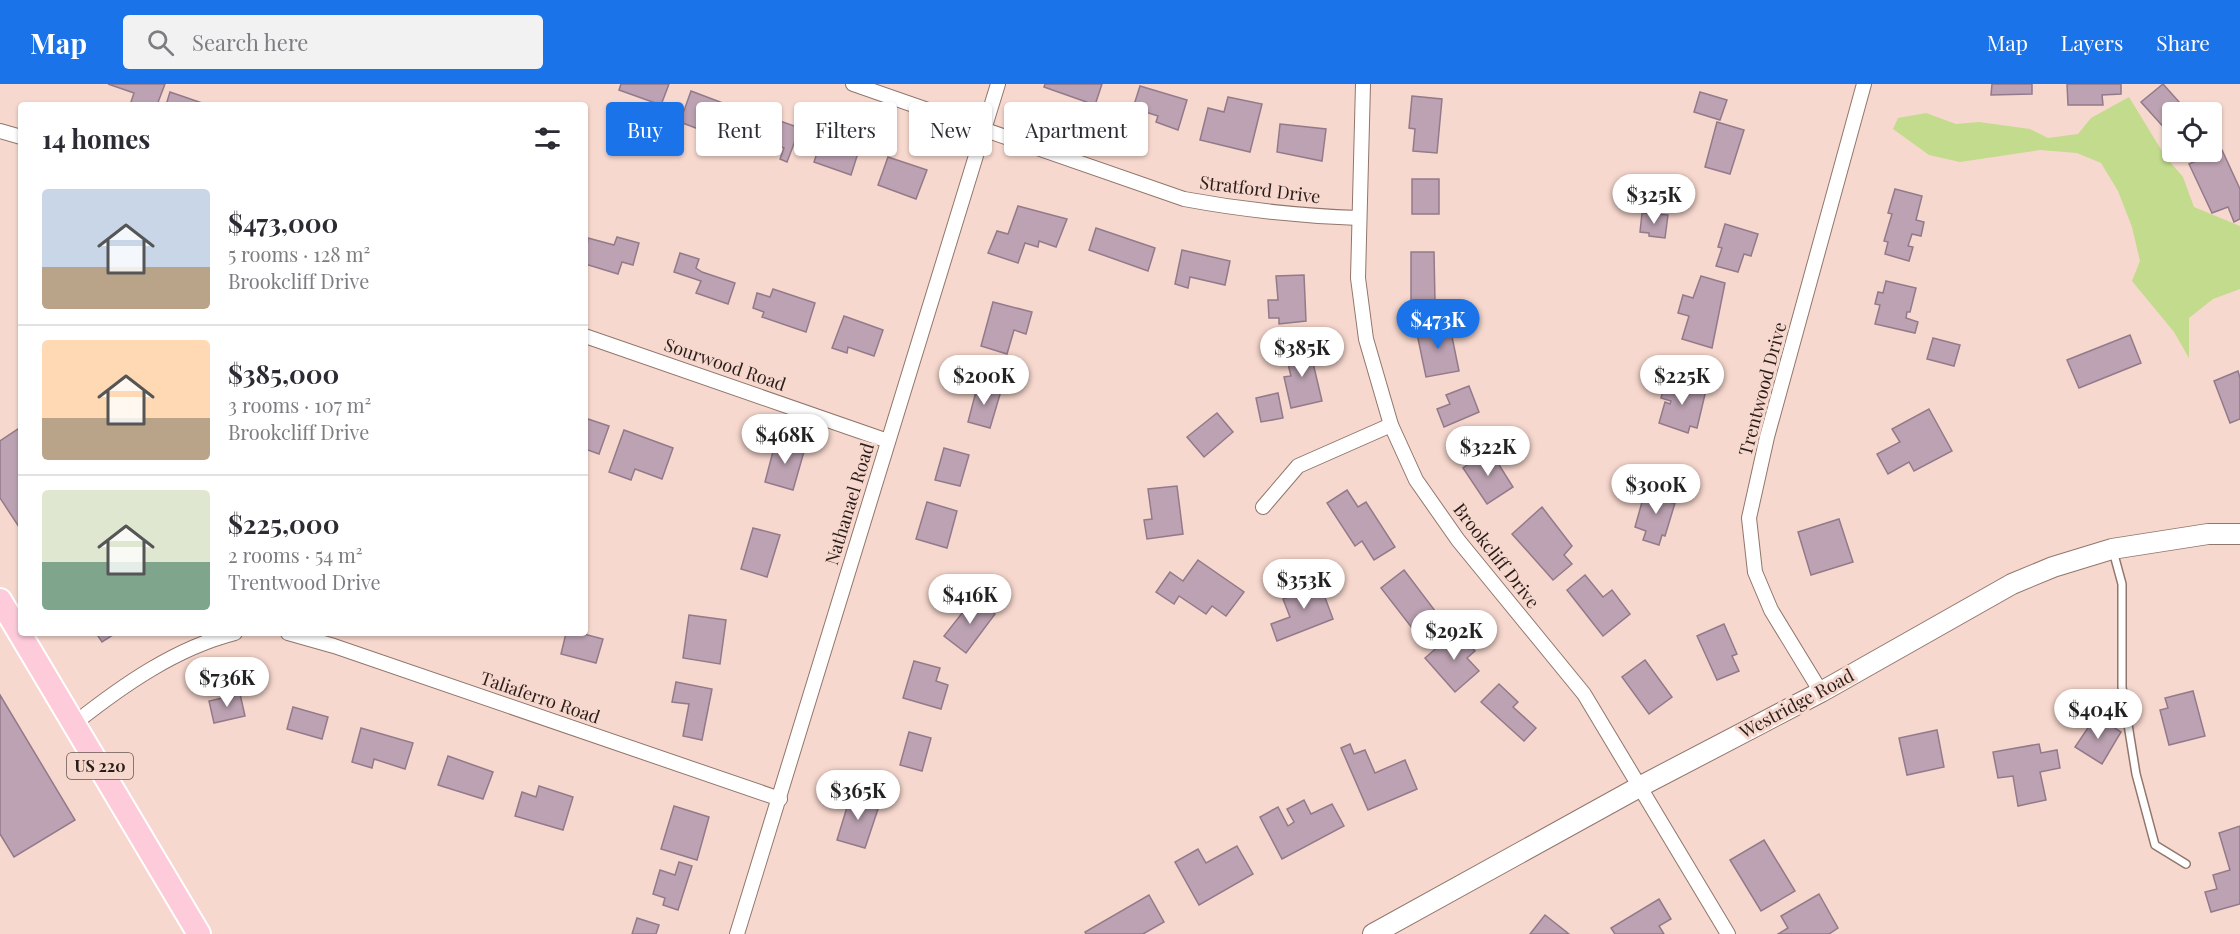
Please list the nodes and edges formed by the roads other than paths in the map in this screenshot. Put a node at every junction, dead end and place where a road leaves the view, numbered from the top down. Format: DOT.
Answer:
graph roads {
  1 [pos="853,84"];
  2 [pos="998,84"];
  3 [pos="1363,84"];
  4 [pos="1864,84"];
  5 [pos="909,103"];
  6 [pos="992,103"];
  7 [pos="0,130"];
  8 [pos="992,132"];
  9 [pos="18,136"];
  10 [pos="976,156"];
  11 [pos="1359,218"];
  12 [pos="588,337"];
  13 [pos="1391,425"];
  14 [pos="888,441"];
  15 [pos="1263,507"];
  16 [pos="2240,534"];
  17 [pos="2112,549"];
  18 [pos="0,600"];
  19 [pos="18,630"];
  20 [pos="22,636"];
  21 [pos="223,636"];
  22 [pos="299,636"];
  23 [pos="1821,693"];
  24 [pos="75,723"];
  25 [pos="1641,786"];
  26 [pos="780,799"];
  27 [pos="2186,864"];
  28 [pos="199,934"];
  29 [pos="737,934"];
  30 [pos="1373,934"];
  31 [pos="1728,934"];
  1 -- 5 [label="street, Stratford Drive"];
  2 -- 6 [label="street, Nathanael Road"];
  3 -- 11 [label="street, Brookcliff Drive"];
  4 -- 23 [label="street, Trentwood Drive"];
  7 -- 9 [label="street"];
  8 -- 11 [label="street, Stratford Drive"];
  10 -- 14 [label="street, Nathanael Road"];
  11 -- 13 [label="street, Brookcliff Drive"];
  12 -- 14 [label="street, Sourwood Road"];
  13 -- 15 [label="street"];
  13 -- 25 [label="street, Brookcliff Drive"];
  14 -- 26 [label="street, Nathanael Road"];
  16 -- 17 [label="main road, Westridge Road"];
  17 -- 23 [label="main road, Westridge Road"];
  17 -- 27 [label="lane"];
  18 -- 19 [label="main road, US 220"];
  20 -- 24 [label="main road, US 220"];
  21 -- 24 [label="street"];
  22 -- 26 [label="street, Taliaferro Road"];
  23 -- 25 [label="main road, Westridge Road"];
  24 -- 28 [label="main road, US 220"];
  25 -- 30 [label="main road, Westridge Road"];
  25 -- 31 [label="street, Brookcliff Drive"];
  26 -- 29 [label="street, Nathanael Road"];
}
